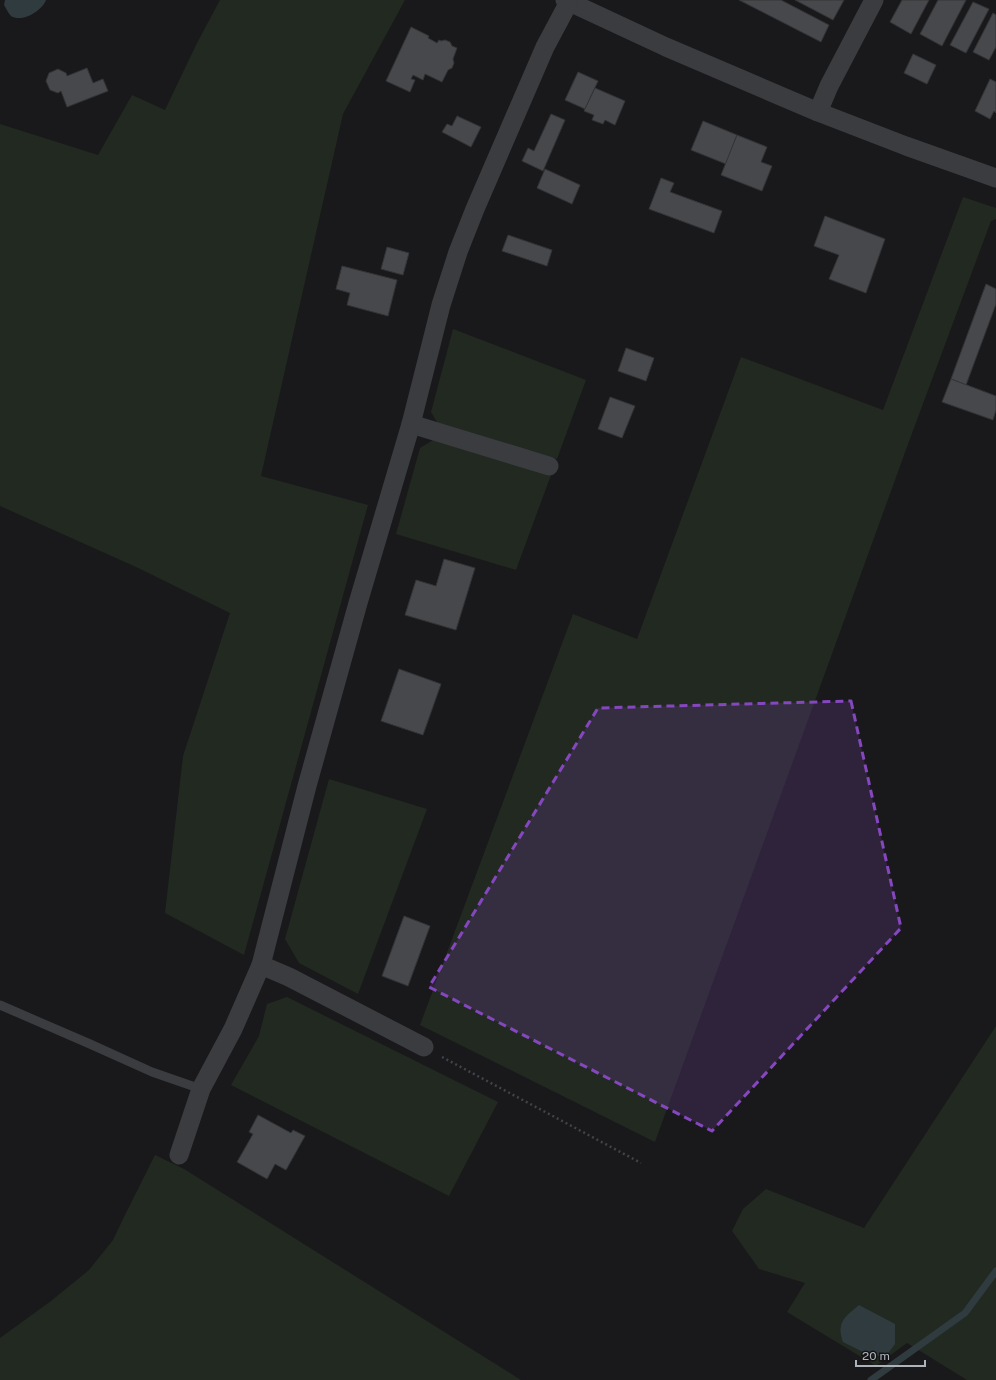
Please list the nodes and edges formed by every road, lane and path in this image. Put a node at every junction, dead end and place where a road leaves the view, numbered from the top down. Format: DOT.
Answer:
graph roads {
  1 [pos="874,0"];
  2 [pos="567,1"];
  3 [pos="818,112"];
  4 [pos="996,178"];
  5 [pos="411,424"];
  6 [pos="549,466"];
  7 [pos="260,965"];
  8 [pos="0,1005"];
  9 [pos="424,1047"];
  10 [pos="201,1089"];
  11 [pos="178,1155"];
  12 [pos="641,1163"];
  1 -- 3 [label="street"];
  2 -- 3 [label="street"];
  2 -- 5 [label="street"];
  3 -- 4 [label="street"];
  5 -- 6 [label="street"];
  5 -- 7 [label="street"];
  7 -- 9 [label="street"];
  7 -- 10 [label="street"];
  8 -- 10 [label="lane"];
  9 -- 12 [label="path"];
  10 -- 11 [label="street"];
}
